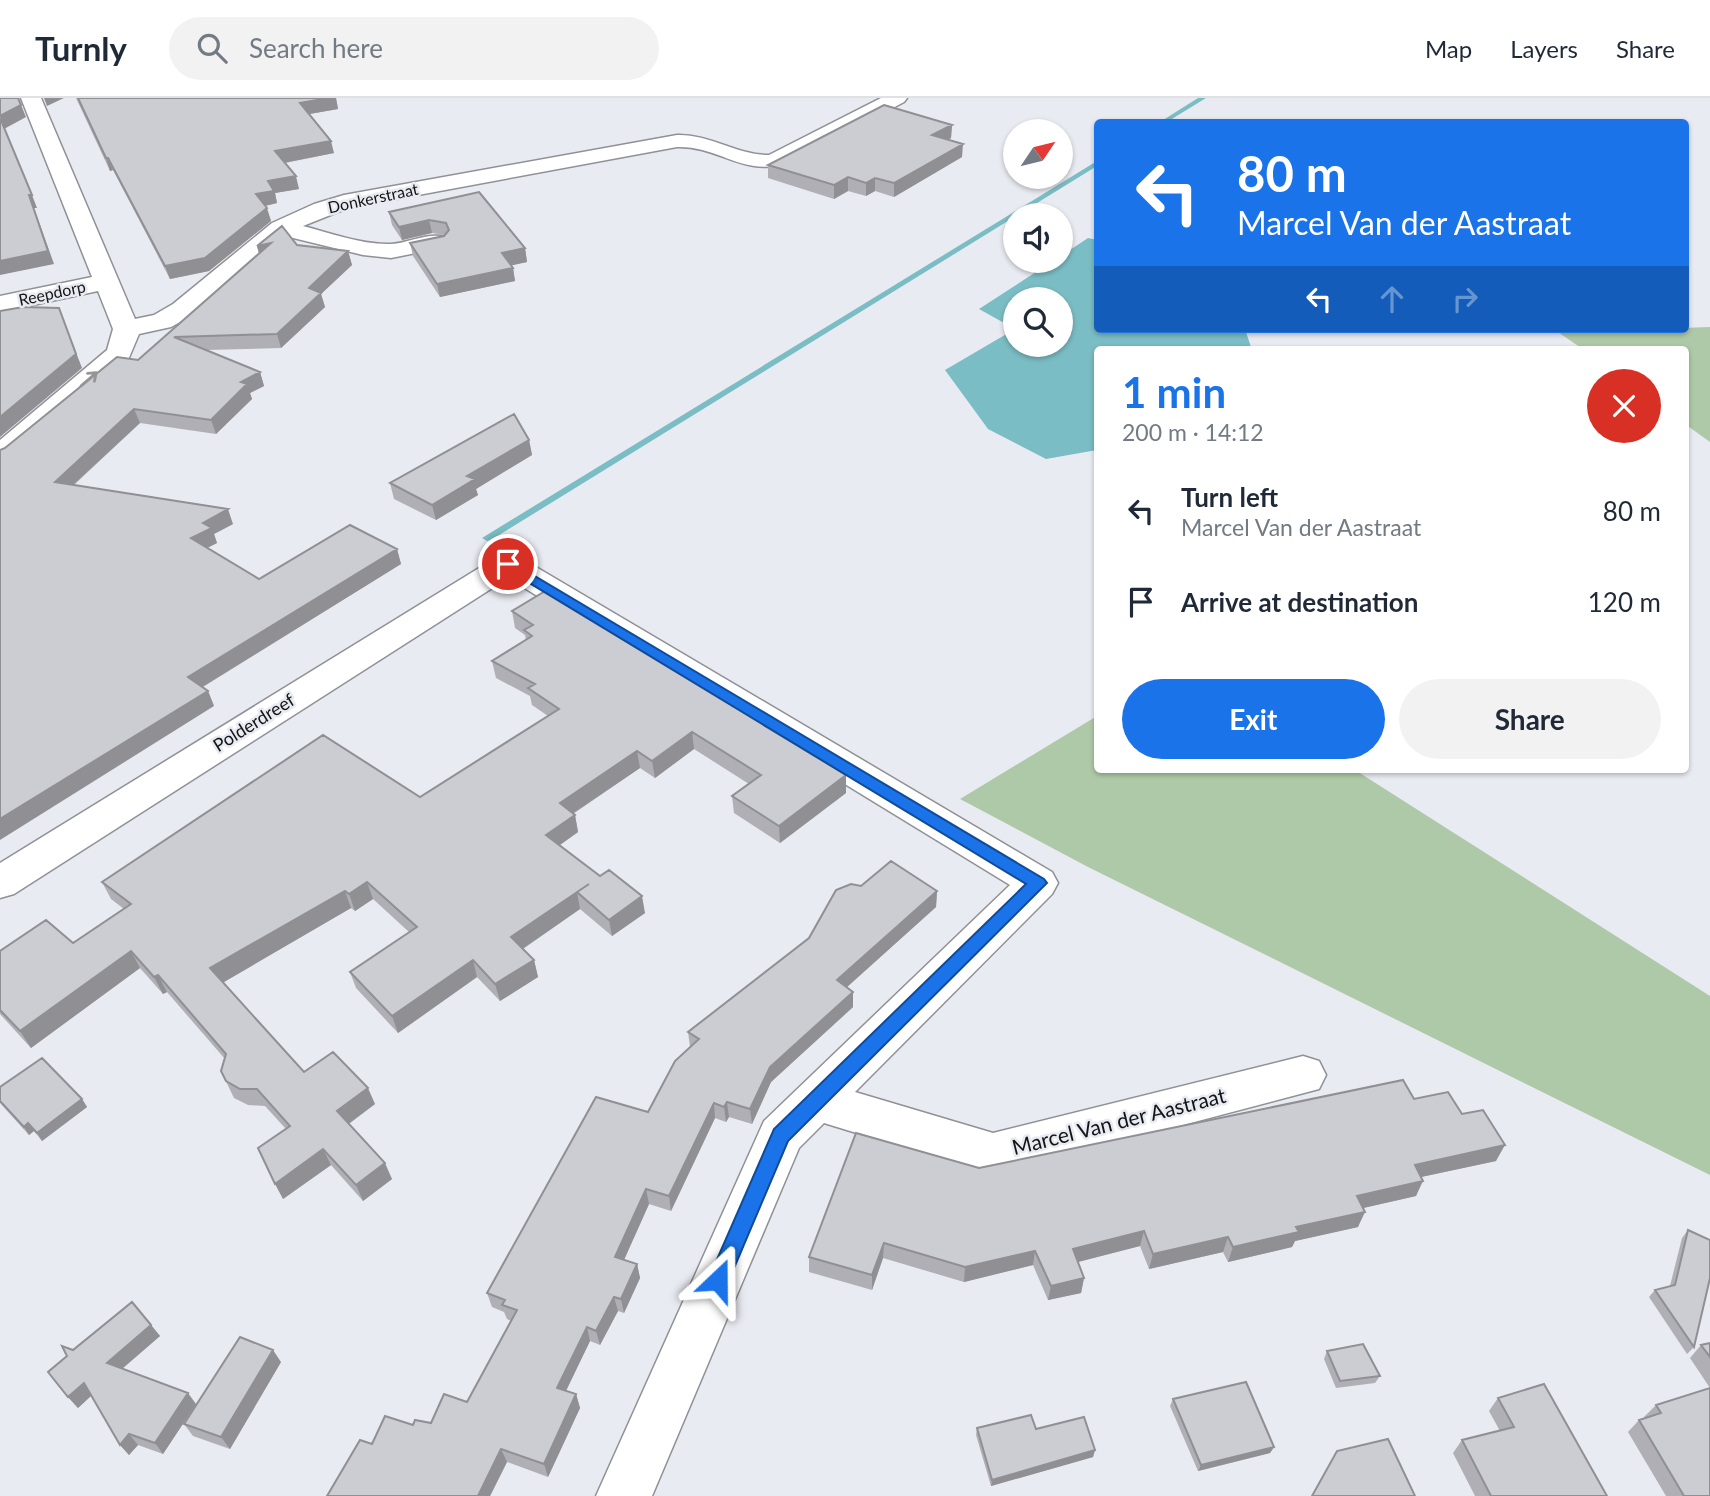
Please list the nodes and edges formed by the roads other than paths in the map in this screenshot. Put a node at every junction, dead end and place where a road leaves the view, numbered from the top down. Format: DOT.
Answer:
graph roads {
  1 [pos="31,98"];
  2 [pos="897,98"];
  3 [pos="280,228"];
  4 [pos="437,242"];
  5 [pos="105,282"];
  6 [pos="0,304"];
  7 [pos="126,329"];
  8 [pos="0,455"];
  9 [pos="0,883"];
  10 [pos="1303,1075"];
  11 [pos="815,1100"];
  12 [pos="624,1496"];
  1 -- 5 [label="street"];
  2 -- 3 [label="street, Donkerstraat"];
  3 -- 4 [label="street"];
  3 -- 7 [label="street, Donkerstraat"];
  5 -- 6 [label="street, Reepdorp"];
  5 -- 7 [label="street"];
  8 -- 7 [label="street, one-way"];
  9 -- 11 [label="street, Polderdreef"];
  10 -- 11 [label="street, Marcel Van der Aastraat"];
  11 -- 12 [label="street"];
}
